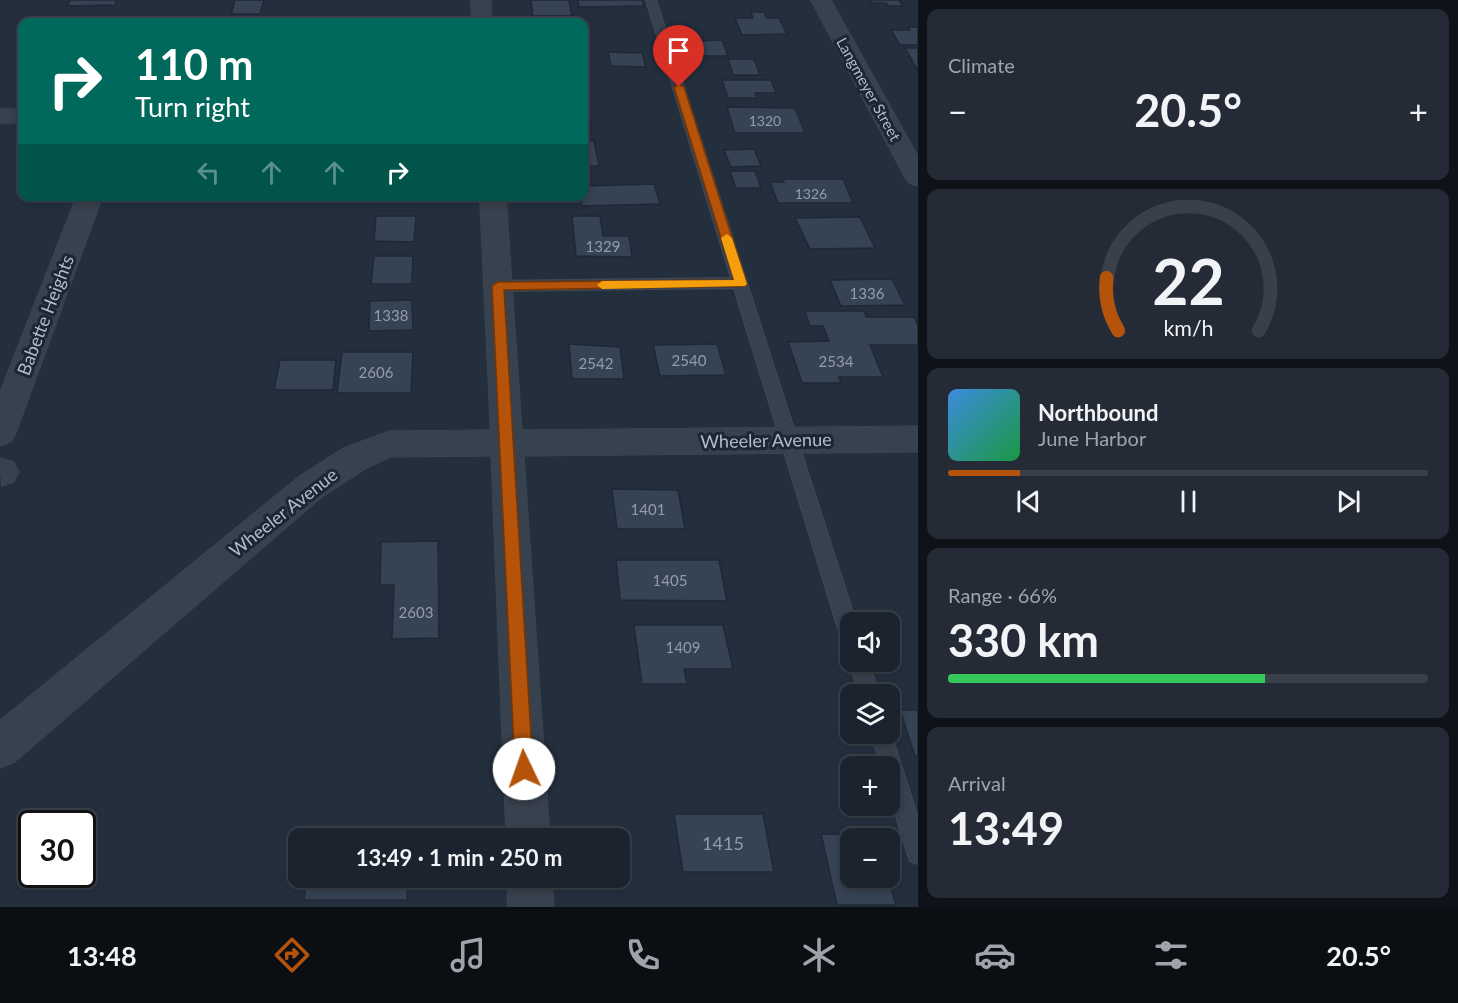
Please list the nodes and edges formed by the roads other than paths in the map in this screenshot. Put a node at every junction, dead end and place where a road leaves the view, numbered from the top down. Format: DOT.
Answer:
graph roads {
  1 [pos="481,0"];
  2 [pos="651,0"];
  3 [pos="820,0"];
  4 [pos="482,18"];
  5 [pos="0,116"];
  6 [pos="18,116"];
  7 [pos="918,178"];
  8 [pos="88,201"];
  9 [pos="493,201"];
  10 [pos="741,284"];
  11 [pos="498,286"];
  12 [pos="0,433"];
  13 [pos="918,439"];
  14 [pos="790,440"];
  15 [pos="507,443"];
  16 [pos="843,612"];
  17 [pos="884,744"];
  18 [pos="0,747"];
  19 [pos="527,828"];
  20 [pos="918,853"];
  21 [pos="530,888"];
  22 [pos="531,907"];
  1 -- 4 [label="street"];
  2 -- 10 [label="lane"];
  3 -- 7 [label="street, Langmeyer Street"];
  5 -- 6 [label="street"];
  8 -- 12 [label="street, Babette Heights"];
  9 -- 11 [label="street"];
  10 -- 11 [label="lane"];
  10 -- 14 [label="lane"];
  11 -- 15 [label="street"];
  13 -- 14 [label="street, Wheeler Avenue"];
  14 -- 15 [label="street, Wheeler Avenue"];
  14 -- 16 [label="lane"];
  15 -- 18 [label="street, Wheeler Avenue"];
  15 -- 19 [label="street"];
  17 -- 20 [label="lane"];
  21 -- 22 [label="street"];
}
